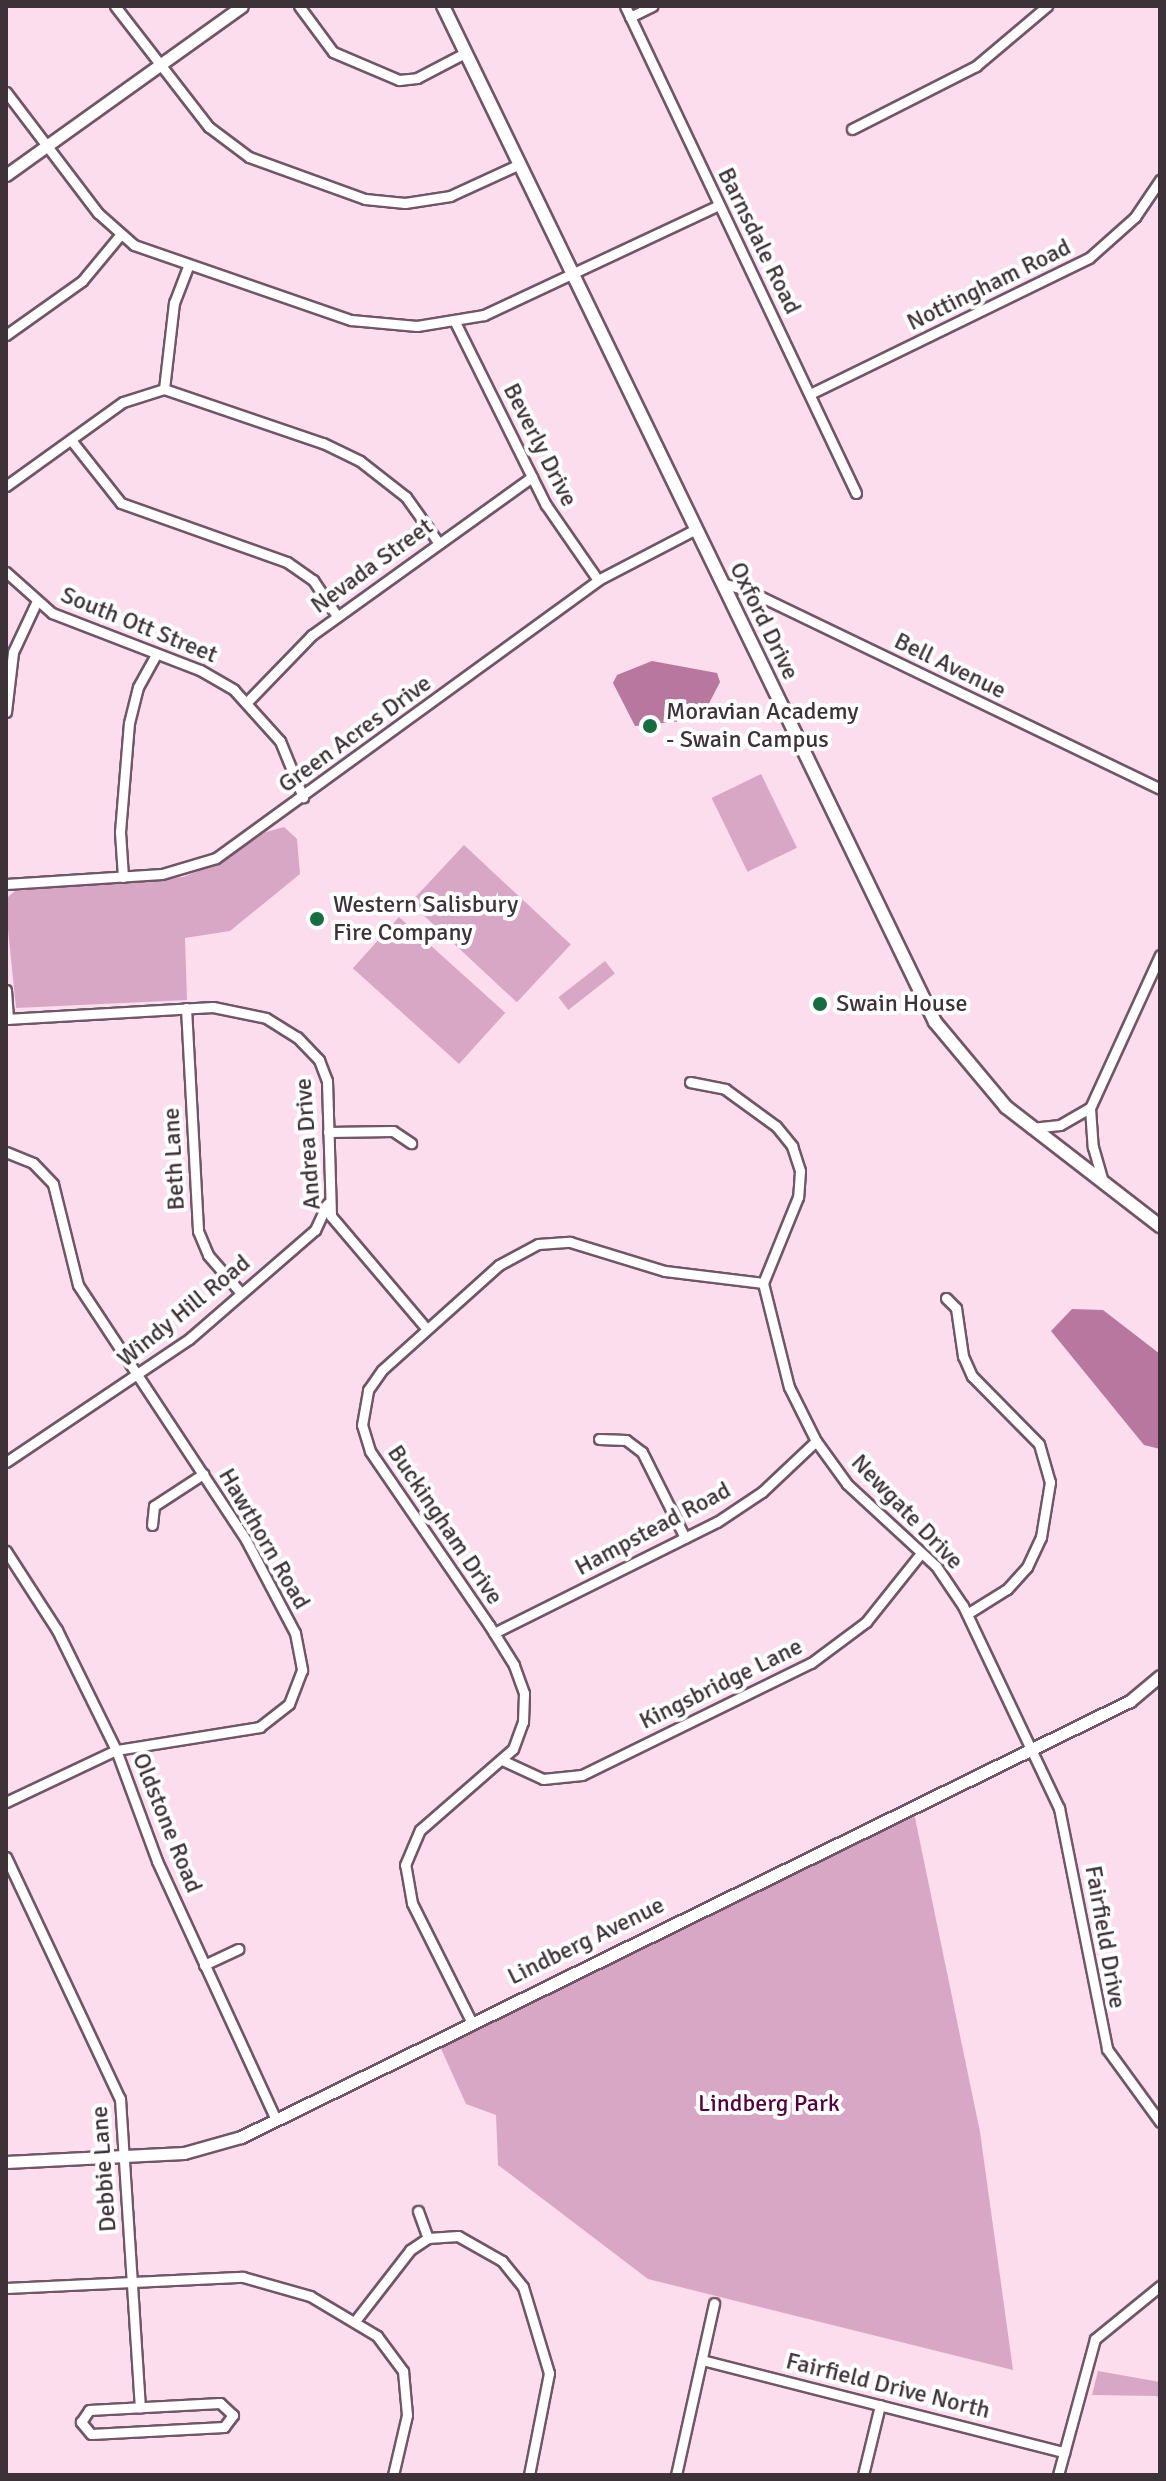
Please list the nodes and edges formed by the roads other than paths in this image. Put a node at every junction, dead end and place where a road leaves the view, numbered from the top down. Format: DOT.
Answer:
graph roads {
  1 [pos="115,6"];
  2 [pos="242,6"];
  3 [pos="299,6"];
  4 [pos="443,6"];
  5 [pos="625,6"];
  6 [pos="653,6"];
  7 [pos="1047,6"];
  8 [pos="630,17"];
  9 [pos="465,53"];
  10 [pos="163,62"];
  11 [pos="6,92"];
  12 [pos="852,129"];
  13 [pos="49,144"];
  14 [pos="520,164"];
  15 [pos="6,175"];
  16 [pos="1160,180"];
  17 [pos="719,205"];
  18 [pos="120,235"];
  19 [pos="188,267"];
  20 [pos="574,275"];
  21 [pos="455,322"];
  22 [pos="6,335"];
  23 [pos="164,389"];
  24 [pos="810,394"];
  25 [pos="71,440"];
  26 [pos="532,477"];
  27 [pos="6,486"];
  28 [pos="856,493"];
  29 [pos="696,529"];
  30 [pos="438,542"];
  31 [pos="6,572"];
  32 [pos="598,580"];
  33 [pos="722,583"];
  34 [pos="36,603"];
  35 [pos="337,616"];
  36 [pos="156,655"];
  37 [pos="248,701"];
  38 [pos="6,712"];
  39 [pos="1160,789"];
  40 [pos="303,797"];
  41 [pos="123,877"];
  42 [pos="6,884"];
  43 [pos="1160,955"];
  44 [pos="6,990"];
  45 [pos="186,1008"];
  46 [pos="7,1019"];
  47 [pos="690,1082"];
  48 [pos="1090,1108"];
  49 [pos="1030,1128"];
  50 [pos="328,1132"];
  51 [pos="411,1143"];
  52 [pos="6,1152"];
  53 [pos="1104,1184"];
  54 [pos="328,1200"];
  55 [pos="1160,1226"];
  56 [pos="763,1283"];
  57 [pos="241,1293"];
  58 [pos="946,1298"];
  59 [pos="427,1329"];
  60 [pos="138,1375"];
  61 [pos="599,1439"];
  62 [pos="816,1441"];
  63 [pos="6,1462"];
  64 [pos="203,1474"];
  65 [pos="152,1525"];
  66 [pos="685,1538"];
  67 [pos="6,1551"];
  68 [pos="921,1553"];
  69 [pos="967,1614"];
  70 [pos="494,1633"];
  71 [pos="1160,1676"];
  72 [pos="1030,1749"];
  73 [pos="116,1750"];
  74 [pos="504,1761"];
  75 [pos="6,1802"];
  76 [pos="6,1857"];
  77 [pos="239,1949"];
  78 [pos="204,1965"];
  79 [pos="471,2021"];
  80 [pos="275,2118"];
  81 [pos="1160,2122"];
  82 [pos="126,2156"];
  83 [pos="6,2162"];
  84 [pos="418,2211"];
  85 [pos="428,2238"];
  86 [pos="131,2280"];
  87 [pos="1160,2286"];
  88 [pos="6,2288"];
  89 [pos="714,2303"];
  90 [pos="355,2321"];
  91 [pos="702,2360"];
  92 [pos="880,2405"];
  93 [pos="140,2407"];
  94 [pos="1064,2452"];
  95 [pos="393,2475"];
  96 [pos="529,2475"];
  97 [pos="676,2475"];
  98 [pos="863,2475"];
  99 [pos="1058,2475"];
  1 -- 10 [label="street"];
  2 -- 10 [label="street"];
  3 -- 9 [label="street"];
  4 -- 9 [label="main road, Oxford Drive"];
  5 -- 8 [label="street, Barnsdale Road"];
  6 -- 8 [label="street"];
  7 -- 12 [label="street"];
  8 -- 17 [label="street, Barnsdale Road"];
  9 -- 14 [label="main road, Oxford Drive"];
  10 -- 13 [label="street"];
  10 -- 14 [label="street"];
  11 -- 13 [label="street"];
  13 -- 15 [label="street"];
  13 -- 18 [label="street"];
  14 -- 20 [label="main road, Oxford Drive"];
  16 -- 24 [label="street, Nottingham Road"];
  17 -- 20 [label="street"];
  17 -- 24 [label="street, Barnsdale Road"];
  18 -- 19 [label="street"];
  18 -- 22 [label="street"];
  19 -- 21 [label="street"];
  19 -- 23 [label="street"];
  20 -- 21 [label="street"];
  20 -- 29 [label="main road, Oxford Drive"];
  21 -- 26 [label="street, Beverly Drive"];
  23 -- 25 [label="street"];
  23 -- 30 [label="street"];
  24 -- 28 [label="street, Barnsdale Road"];
  25 -- 27 [label="street"];
  25 -- 35 [label="street"];
  26 -- 30 [label="street, Nevada Street"];
  26 -- 32 [label="street, Beverly Drive"];
  29 -- 32 [label="street, Green Acres Drive"];
  29 -- 33 [label="main road, Oxford Drive"];
  30 -- 35 [label="street, Nevada Street"];
  31 -- 34 [label="street, South Ott Street"];
  32 -- 40 [label="street, Green Acres Drive"];
  33 -- 39 [label="street, Bell Avenue"];
  33 -- 49 [label="main road, Oxford Drive"];
  34 -- 36 [label="street, South Ott Street"];
  34 -- 38 [label="street"];
  35 -- 37 [label="street, Nevada Street"];
  36 -- 37 [label="street, South Ott Street"];
  36 -- 41 [label="street"];
  37 -- 40 [label="street, South Ott Street"];
  40 -- 41 [label="street, Green Acres Drive"];
  41 -- 42 [label="street, Green Acres Drive"];
  43 -- 48 [label="street"];
  44 -- 46 [label="street"];
  45 -- 46 [label="street, Andrea Drive"];
  45 -- 50 [label="street, Andrea Drive"];
  45 -- 57 [label="street, Beth Lane"];
  47 -- 56 [label="street"];
  48 -- 49 [label="street"];
  48 -- 53 [label="street"];
  49 -- 53 [label="main road, Oxford Drive"];
  50 -- 51 [label="street"];
  50 -- 54 [label="street, Andrea Drive"];
  52 -- 60 [label="street, Hawthorn Road"];
  53 -- 55 [label="main road, Oxford Drive"];
  54 -- 57 [label="street, Windy Hill Road"];
  54 -- 59 [label="street, Andrea Drive"];
  56 -- 59 [label="street, Buckingham Drive"];
  56 -- 62 [label="street, Newgate Drive"];
  57 -- 60 [label="street, Windy Hill Road"];
  58 -- 69 [label="street"];
  59 -- 70 [label="street, Buckingham Drive"];
  60 -- 63 [label="street, Windy Hill Road"];
  60 -- 64 [label="street, Hawthorn Road"];
  61 -- 66 [label="street"];
  62 -- 66 [label="street, Hampstead Road"];
  62 -- 68 [label="street, Newgate Drive"];
  64 -- 65 [label="street"];
  64 -- 73 [label="street, Hawthorn Road"];
  66 -- 70 [label="street, Hampstead Road"];
  67 -- 73 [label="street, Oldstone Road"];
  68 -- 69 [label="street, Newgate Drive"];
  68 -- 74 [label="street, Kingsbridge Lane"];
  69 -- 72 [label="street, Newgate Drive"];
  70 -- 74 [label="street, Buckingham Drive"];
  71 -- 72 [label="street, Lindberg Avenue"];
  72 -- 79 [label="street, Lindberg Avenue"];
  72 -- 81 [label="street, Fairfield Drive"];
  73 -- 75 [label="street, Hawthorn Road"];
  73 -- 78 [label="street, Oldstone Road"];
  74 -- 79 [label="street, Buckingham Drive"];
  76 -- 82 [label="street, Debbie Lane"];
  77 -- 78 [label="street"];
  78 -- 80 [label="street, Oldstone Road"];
  79 -- 80 [label="street, Lindberg Avenue"];
  80 -- 82 [label="street, Lindberg Avenue"];
  82 -- 83 [label="street, Lindberg Avenue"];
  82 -- 86 [label="street, Debbie Lane"];
  84 -- 85 [label="street"];
  85 -- 90 [label="street"];
  85 -- 96 [label="street"];
  86 -- 88 [label="street"];
  86 -- 90 [label="street"];
  86 -- 93 [label="street, Debbie Lane"];
  87 -- 94 [label="street"];
  89 -- 91 [label="street"];
  90 -- 95 [label="street"];
  91 -- 92 [label="street, Fairfield Drive North"];
  91 -- 97 [label="street"];
  92 -- 94 [label="street, Fairfield Drive North"];
  92 -- 98 [label="street"];
  93 -- 93 [label="street"];
  94 -- 99 [label="street"];
}
